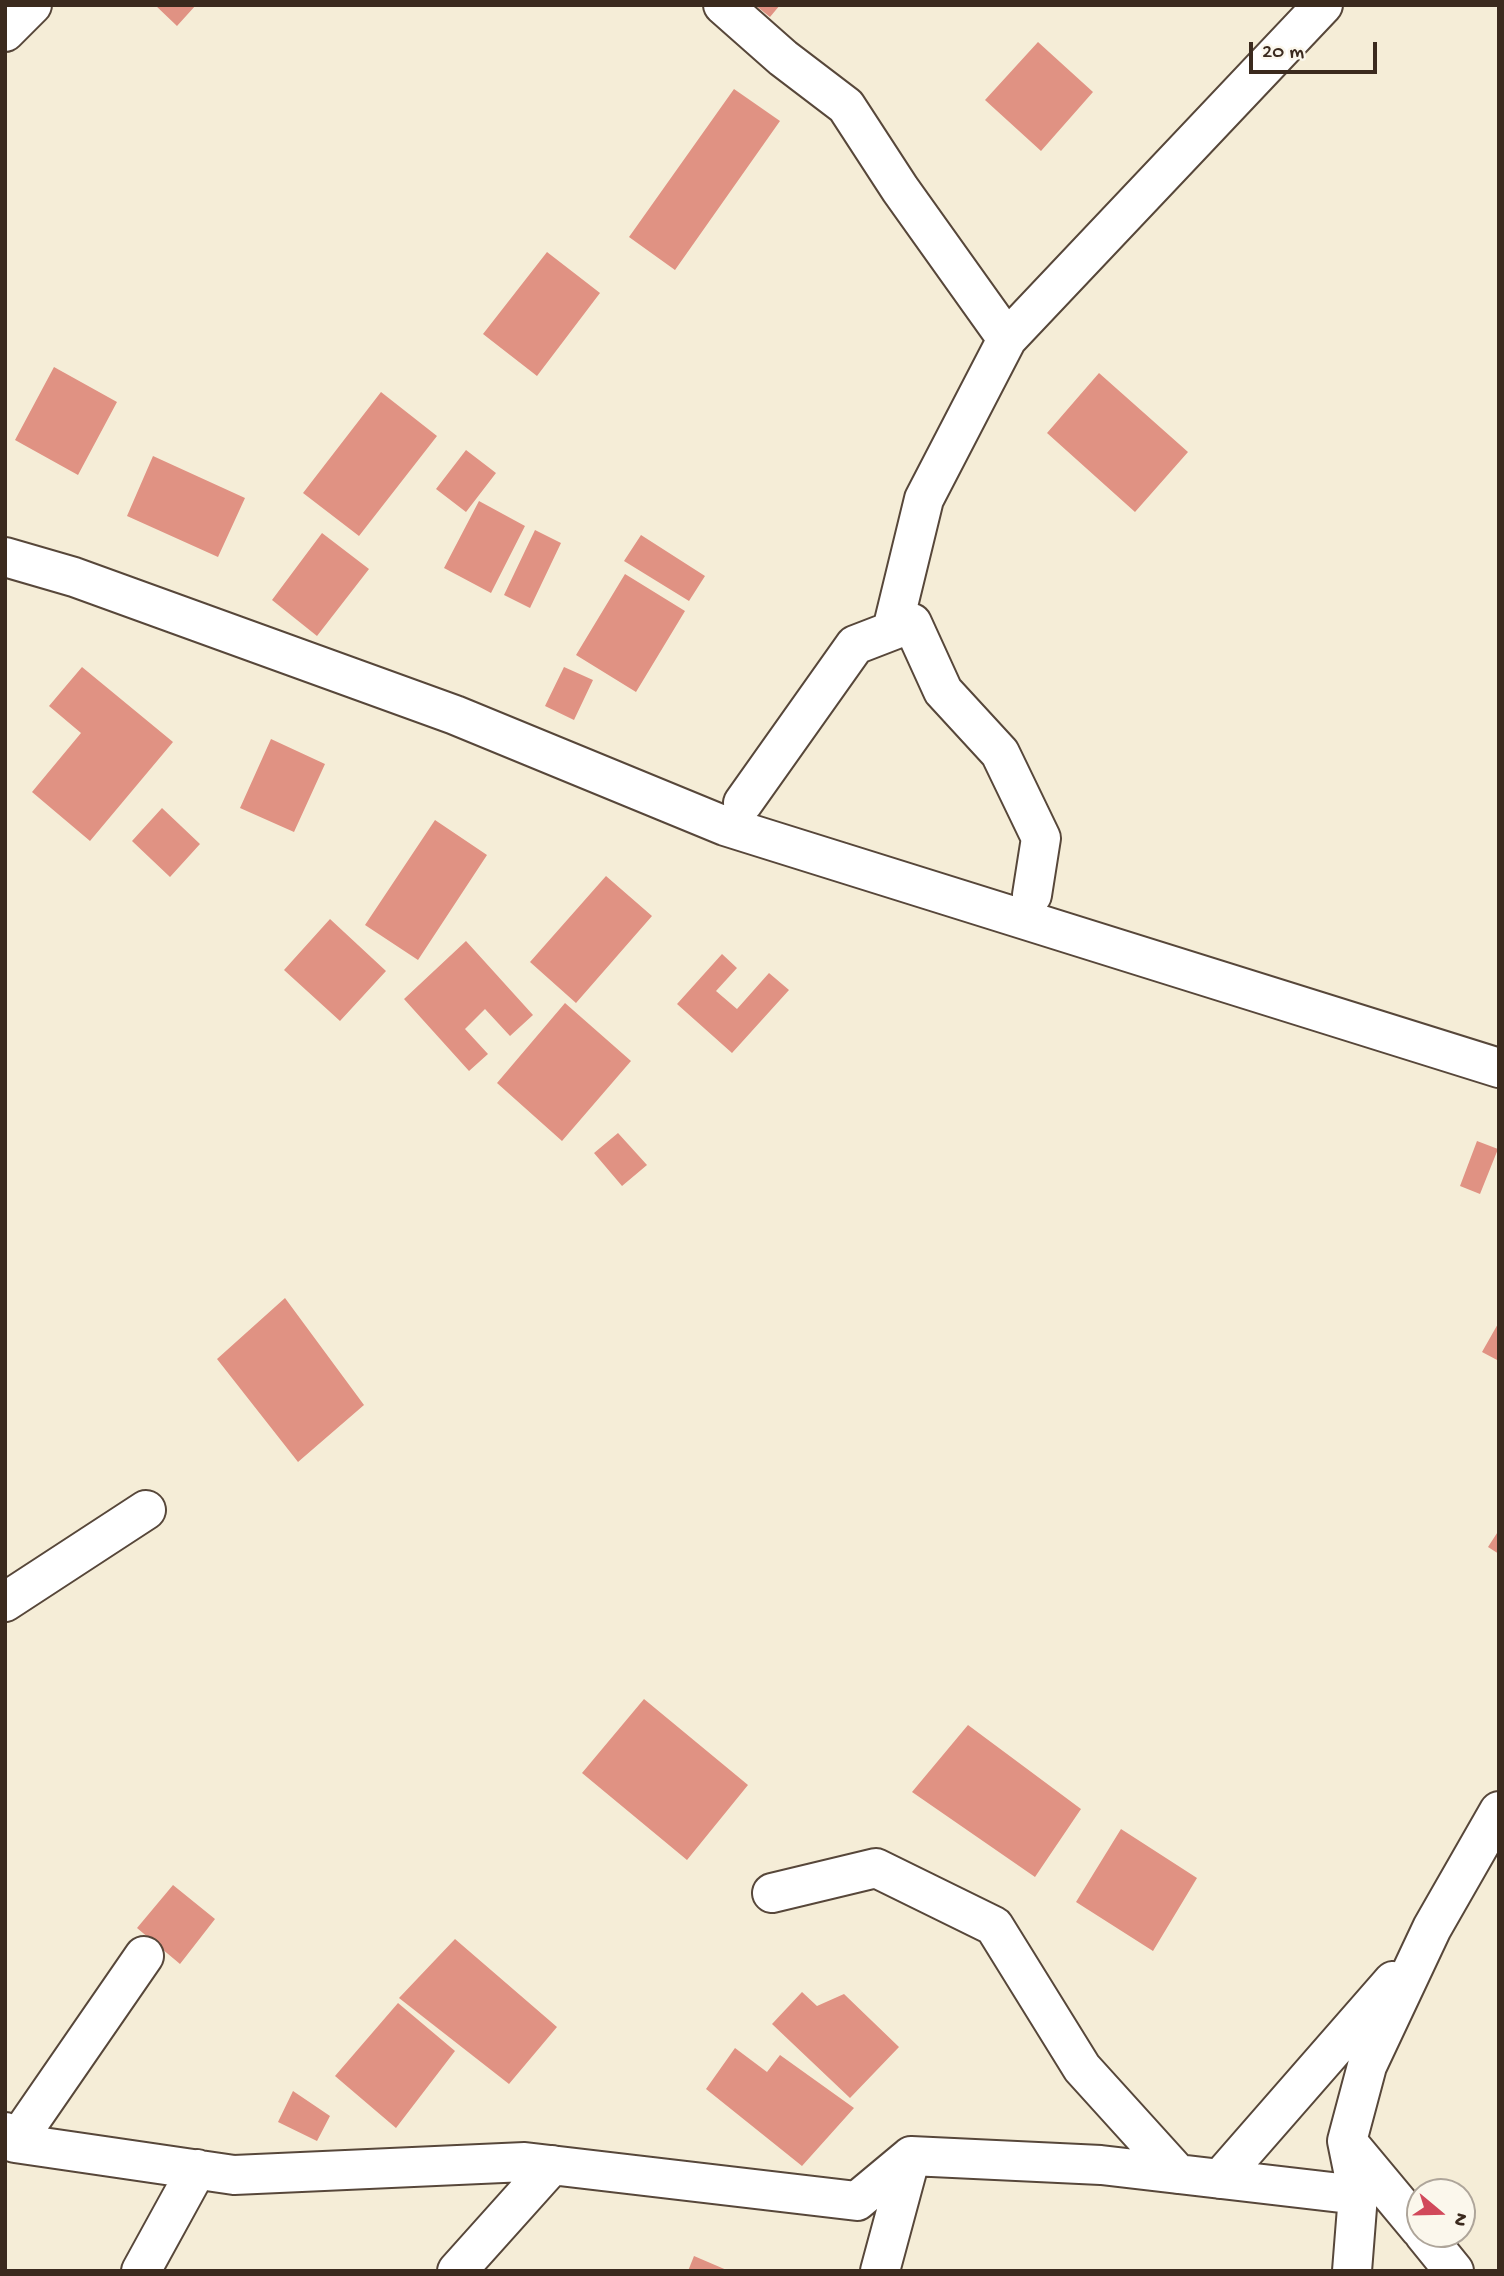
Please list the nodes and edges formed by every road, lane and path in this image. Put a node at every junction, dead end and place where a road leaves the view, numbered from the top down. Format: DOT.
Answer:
graph roads {
  1 [pos="32,5"];
  2 [pos="723,5"];
  3 [pos="1323,5"];
  4 [pos="5,32"];
  5 [pos="1007,339"];
  6 [pos="5,557"];
  7 [pos="892,630"];
  8 [pos="743,803"];
  9 [pos="1032,895"];
  10 [pos="1499,1068"];
  11 [pos="146,1510"];
  12 [pos="5,1602"];
  13 [pos="1499,1811"];
  14 [pos="772,1894"];
  15 [pos="1423,1948"];
  16 [pos="144,1956"];
  17 [pos="10,2137"];
  18 [pos="1347,2141"];
  19 [pos="911,2156"];
  20 [pos="552,2165"];
  21 [pos="197,2169"];
  22 [pos="1178,2174"];
  23 [pos="1220,2179"];
  24 [pos="1357,2195"];
  25 [pos="1406,2212"];
  26 [pos="1435,2248"];
  27 [pos="141,2271"];
  28 [pos="457,2271"];
  29 [pos="880,2271"];
  30 [pos="1352,2271"];
  31 [pos="1454,2271"];
  1 -- 4 [label="street"];
  2 -- 5 [label="street"];
  3 -- 5 [label="street"];
  5 -- 7 [label="street"];
  6 -- 10 [label="street"];
  7 -- 8 [label="street"];
  7 -- 9 [label="street"];
  11 -- 12 [label="street"];
  13 -- 15 [label="street"];
  14 -- 22 [label="street"];
  15 -- 18 [label="street"];
  15 -- 23 [label="street"];
  16 -- 17 [label="street"];
  17 -- 21 [label="street"];
  18 -- 24 [label="street"];
  18 -- 25 [label="street"];
  19 -- 20 [label="street"];
  19 -- 22 [label="street"];
  19 -- 29 [label="street"];
  20 -- 21 [label="street"];
  20 -- 28 [label="street"];
  21 -- 27 [label="street"];
  22 -- 23 [label="street"];
  23 -- 24 [label="street"];
  24 -- 30 [label="street"];
  26 -- 31 [label="street"];
}
